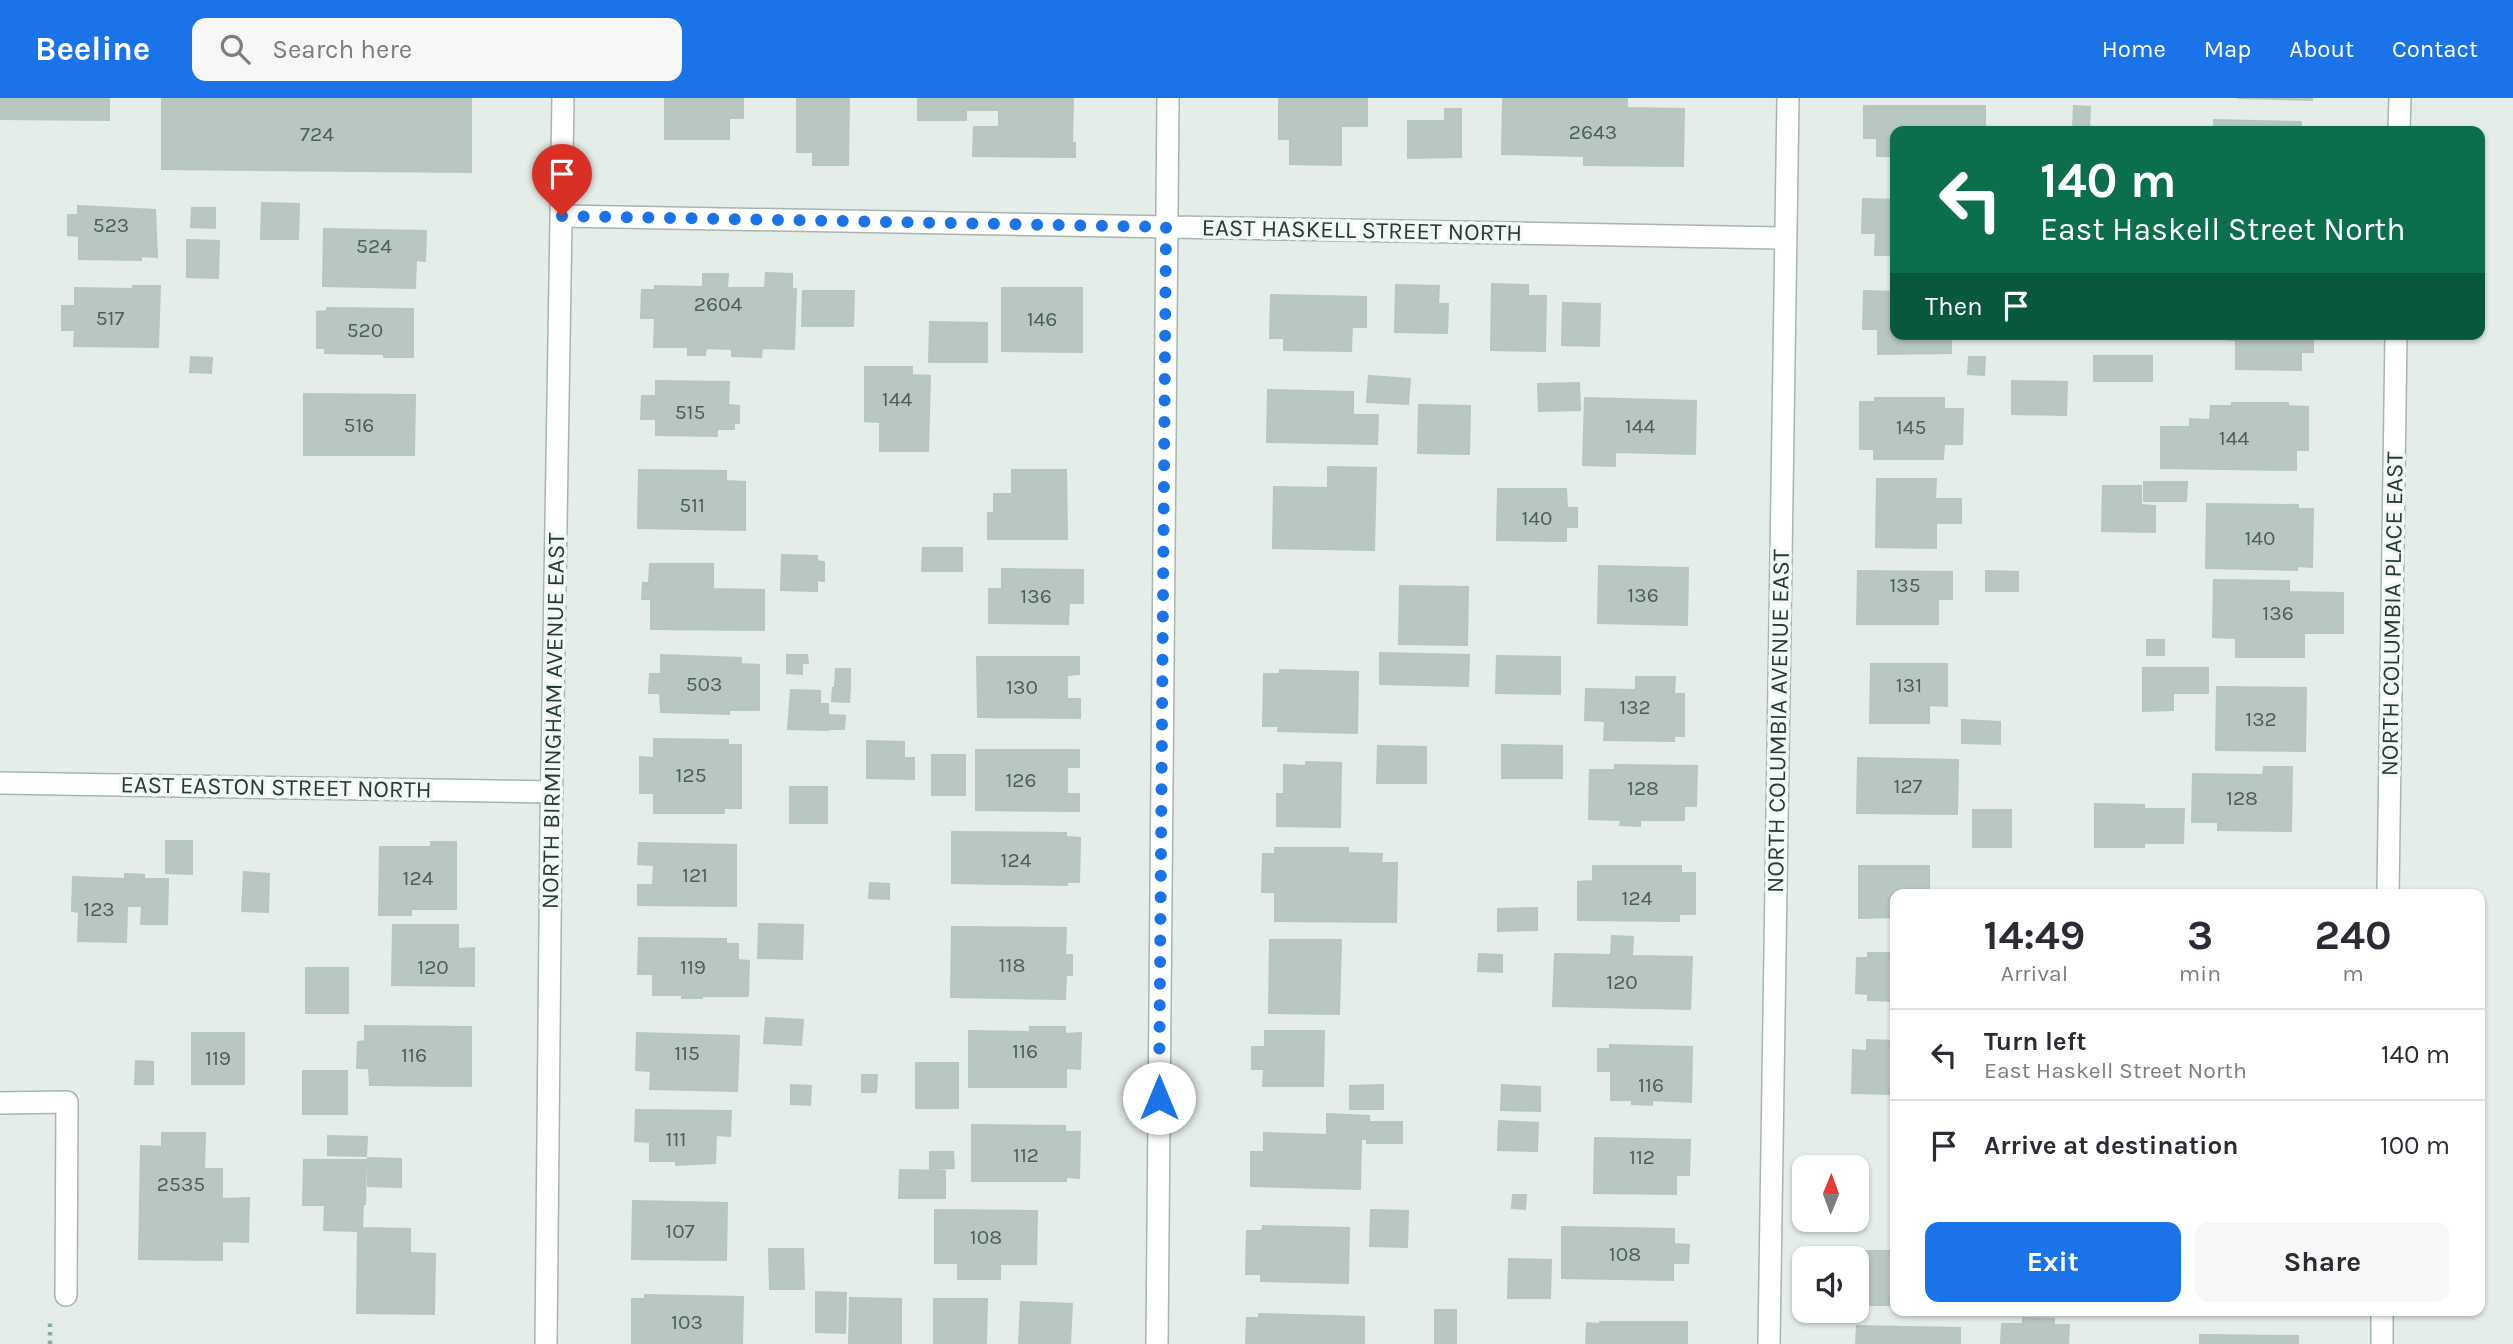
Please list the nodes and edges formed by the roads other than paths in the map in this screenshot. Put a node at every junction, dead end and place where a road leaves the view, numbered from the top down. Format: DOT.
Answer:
graph roads {
  1 [pos="563,98"];
  2 [pos="1168,98"];
  3 [pos="1787,98"];
  4 [pos="2400,98"];
  5 [pos="2399,126"];
  6 [pos="562,216"];
  7 [pos="1166,227"];
  8 [pos="1784,238"];
  9 [pos="2396,340"];
  10 [pos="0,783"];
  11 [pos="552,792"];
  12 [pos="2388,889"];
  13 [pos="0,1103"];
  14 [pos="66,1296"];
  15 [pos="2382,1316"];
  16 [pos="546,1344"];
  17 [pos="1157,1344"];
  18 [pos="1769,1344"];
  19 [pos="2382,1344"];
  1 -- 6 [label="street, NORTH BIRMINGHAM AVENUE EAST"];
  2 -- 7 [label="street"];
  3 -- 8 [label="street, NORTH COLUMBIA AVENUE EAST"];
  4 -- 5 [label="street"];
  6 -- 7 [label="street, EAST HASKELL STREET NORTH"];
  6 -- 11 [label="street, NORTH BIRMINGHAM AVENUE EAST"];
  7 -- 8 [label="street, EAST HASKELL STREET NORTH"];
  7 -- 17 [label="street"];
  8 -- 18 [label="street, NORTH COLUMBIA AVENUE EAST"];
  9 -- 12 [label="street, NORTH COLUMBIA PLACE EAST"];
  10 -- 11 [label="street, EAST EASTON STREET NORTH"];
  11 -- 16 [label="street, NORTH BIRMINGHAM AVENUE EAST"];
  13 -- 14 [label="street"];
  15 -- 19 [label="street"];
}
